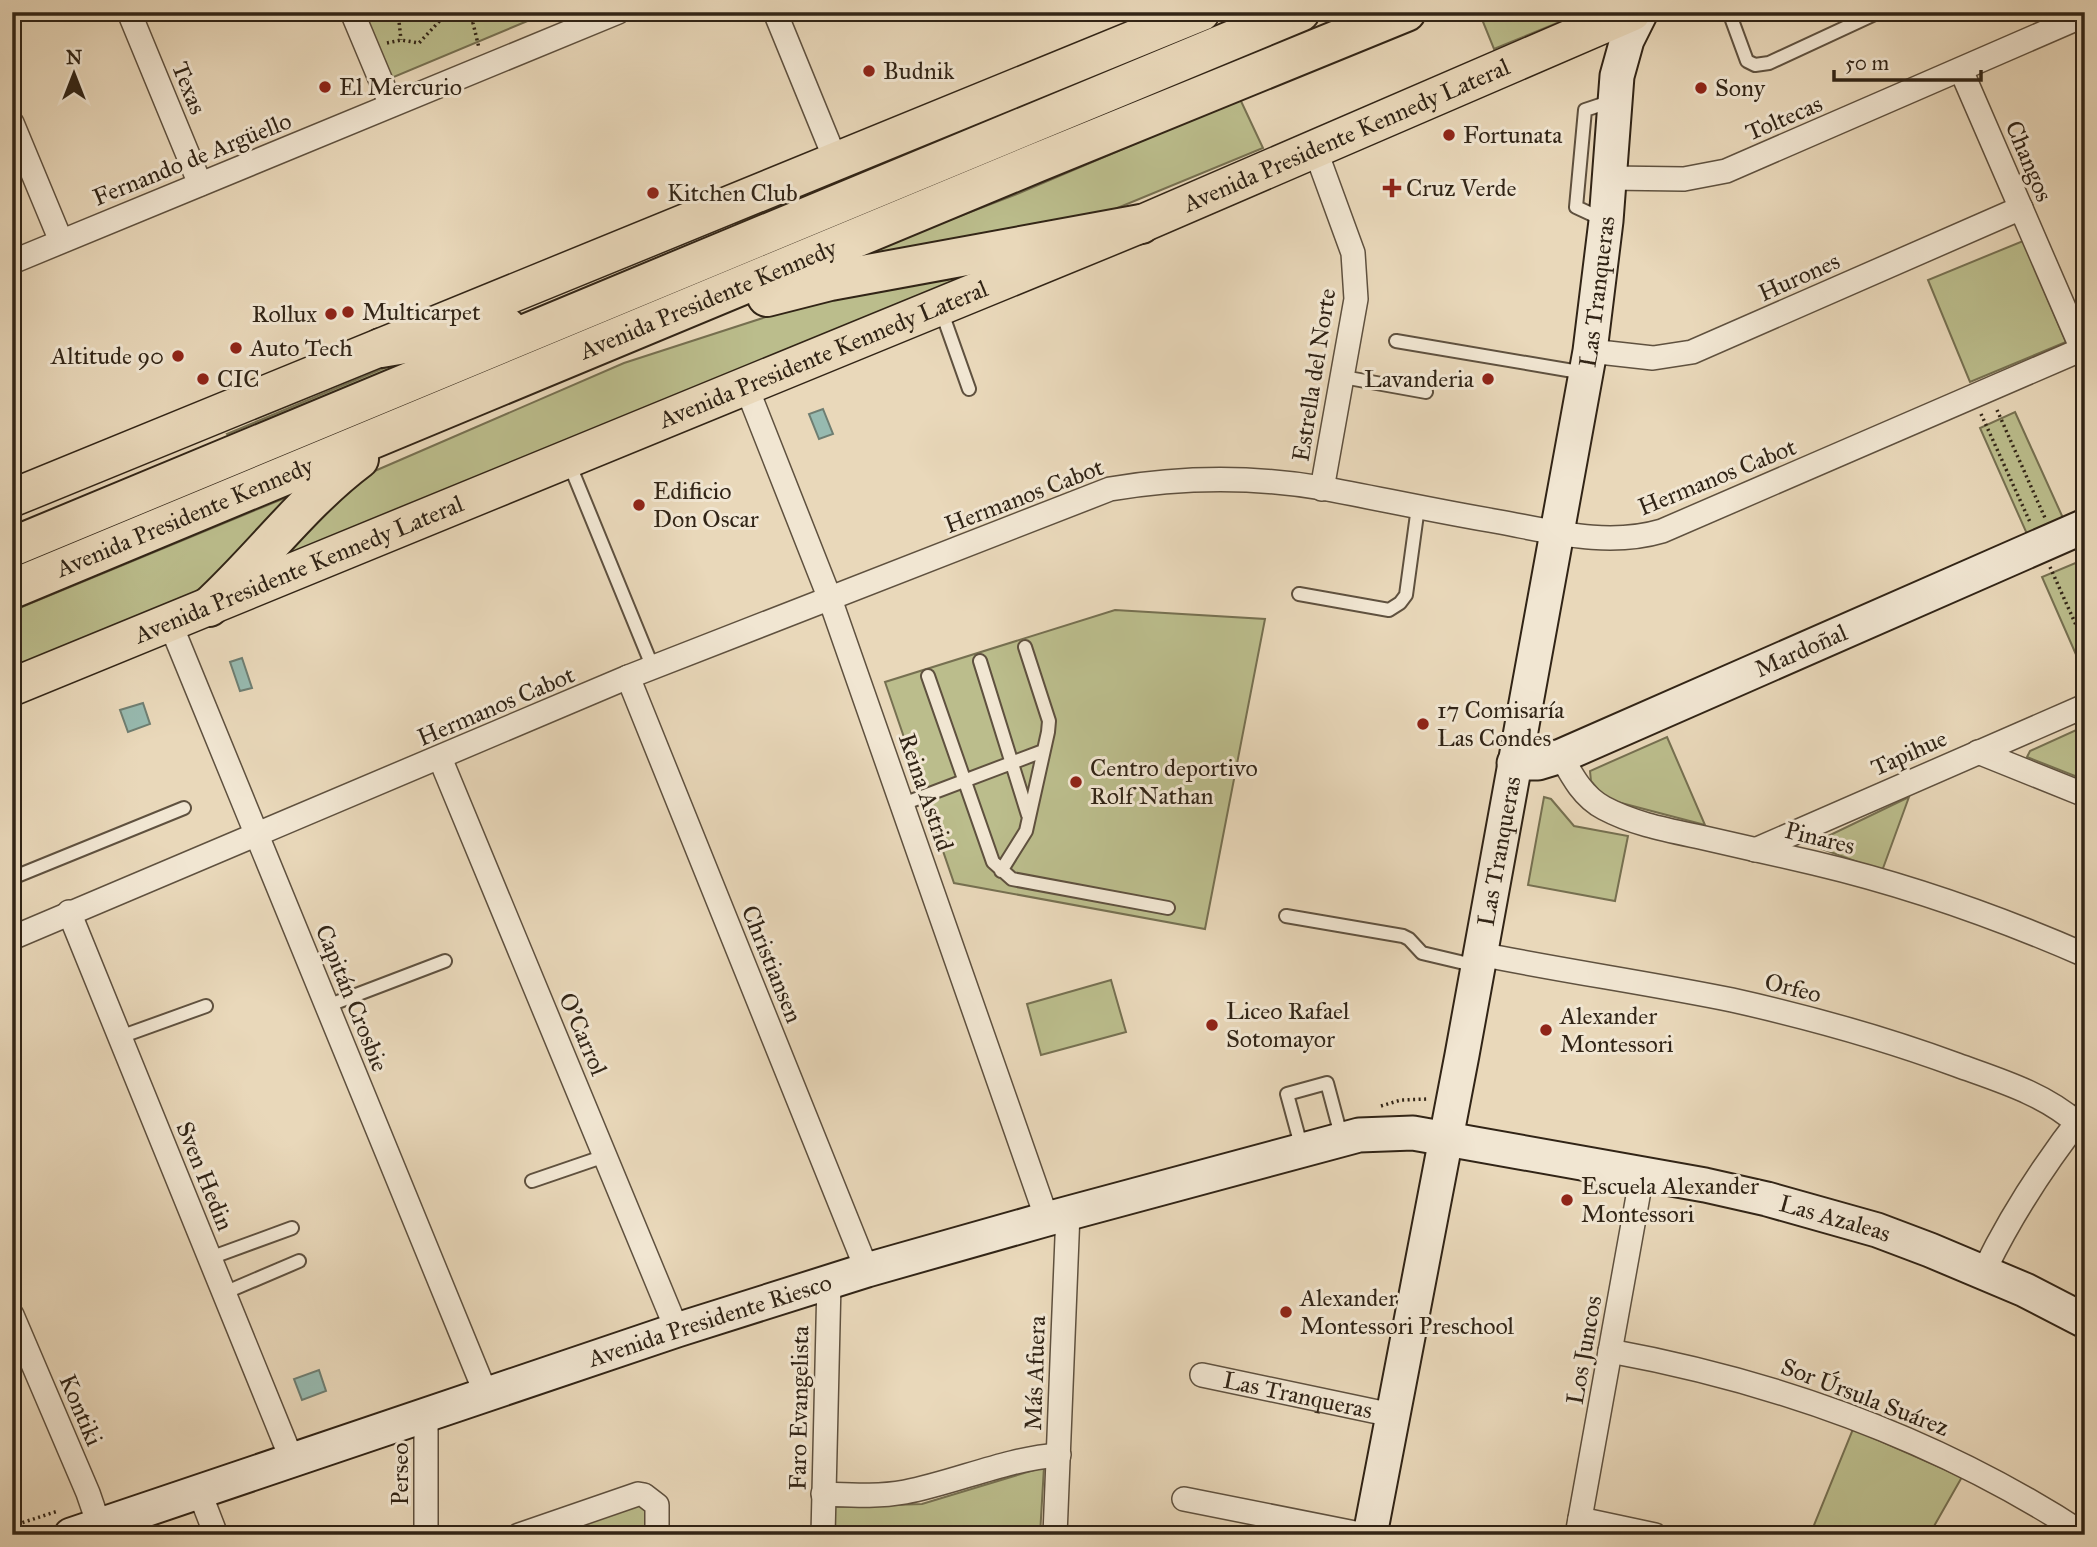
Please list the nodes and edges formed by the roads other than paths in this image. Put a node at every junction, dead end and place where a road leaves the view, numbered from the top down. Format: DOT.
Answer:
graph roads {
  1 [pos="352,12"];
  2 [pos="618,12"];
  3 [pos="775,12"];
  4 [pos="1201,12"];
  5 [pos="1406,12"];
  6 [pos="1632,12"];
  7 [pos="1641,12"];
  8 [pos="1728,12"];
  9 [pos="1879,12"];
  10 [pos="134,14"];
  11 [pos="1296,14"];
  12 [pos="2085,15"];
  13 [pos="1573,37"];
  14 [pos="1961,70"];
  15 [pos="1616,88"];
  16 [pos="391,106"];
  17 [pos="12,123"];
  18 [pos="1315,149"];
  19 [pos="836,161"];
  20 [pos="1610,178"];
  21 [pos="200,184"];
  22 [pos="2021,208"];
  23 [pos="1606,221"];
  24 [pos="1141,225"];
  25 [pos="61,241"];
  26 [pos="12,261"];
  27 [pos="600,304"];
  28 [pos="940,307"];
  29 [pos="652,324"];
  30 [pos="1396,341"];
  31 [pos="381,348"];
  32 [pos="2083,348"];
  33 [pos="1588,362"];
  34 [pos="1343,377"];
  35 [pos="746,386"];
  36 [pos="969,389"];
  37 [pos="1426,392"];
  38 [pos="422,420"];
  39 [pos="568,460"];
  40 [pos="1322,489"];
  41 [pos="12,498"];
  42 [pos="1418,508"];
  43 [pos="2085,526"];
  44 [pos="1557,533"];
  45 [pos="12,547"];
  46 [pos="12,589"];
  47 [pos="1299,594"];
  48 [pos="830,599"];
  49 [pos="209,607"];
  50 [pos="170,622"];
  51 [pos="1025,647"];
  52 [pos="980,661"];
  53 [pos="653,668"];
  54 [pos="928,676"];
  55 [pos="628,677"];
  56 [pos="12,687"];
  57 [pos="2085,706"];
  58 [pos="1043,751"];
  59 [pos="1978,752"];
  60 [pos="1561,756"];
  61 [pos="440,758"];
  62 [pos="1012,763"];
  63 [pos="1514,763"];
  64 [pos="964,781"];
  65 [pos="2085,795"];
  66 [pos="903,804"];
  67 [pos="184,808"];
  68 [pos="1028,818"];
  69 [pos="256,834"];
  70 [pos="1755,849"];
  71 [pos="1001,871"];
  72 [pos="12,878"];
  73 [pos="1168,908"];
  74 [pos="69,912"];
  75 [pos="1286,916"];
  76 [pos="12,938"];
  77 [pos="2085,955"];
  78 [pos="1479,960"];
  79 [pos="445,961"];
  80 [pos="206,1006"];
  81 [pos="327,1006"];
  82 [pos="120,1037"];
  83 [pos="2081,1117"];
  84 [pos="1447,1128"];
  85 [pos="1350,1137"];
  86 [pos="1302,1150"];
  87 [pos="606,1156"];
  88 [pos="1642,1174"];
  89 [pos="532,1181"];
  90 [pos="1057,1216"];
  91 [pos="292,1228"];
  92 [pos="210,1258"];
  93 [pos="299,1261"];
  94 [pos="867,1270"];
  95 [pos="1984,1271"];
  96 [pos="829,1282"];
  97 [pos="224,1293"];
  98 [pos="12,1315"];
  99 [pos="2085,1321"];
  100 [pos="677,1329"];
  101 [pos="1610,1351"];
  102 [pos="1202,1375"];
  103 [pos="486,1394"];
  104 [pos="426,1414"];
  105 [pos="1392,1415"];
  106 [pos="1059,1455"];
  107 [pos="292,1460"];
  108 [pos="199,1492"];
  109 [pos="823,1494"];
  110 [pos="1184,1499"];
  111 [pos="1578,1527"];
  112 [pos="80,1532"];
  113 [pos="216,1535"];
  114 [pos="426,1535"];
  115 [pos="519,1535"];
  116 [pos="657,1535"];
  117 [pos="823,1535"];
  118 [pos="1055,1535"];
  119 [pos="1368,1535"];
  120 [pos="1655,1535"];
  121 [pos="2085,1535"];
  1 -- 16 [label="street"];
  2 -- 16 [label="street, Fernando de Argüello"];
  3 -- 19 [label="street"];
  4 -- 19 [label="main road"];
  5 -- 29 [label="highway, Avenida Presidente Kennedy"];
  6 -- 13 [label="main road, Avenida Presidente Kennedy Lateral"];
  7 -- 15 [label="main road, Las Tranqueras"];
  8 -- 9 [label="lane"];
  10 -- 21 [label="street, Texas"];
  11 -- 27 [label="highway, Avenida Presidente Kennedy"];
  12 -- 14 [label="street, Toltecas"];
  13 -- 15 [label="main road"];
  13 -- 18 [label="main road, Avenida Presidente Kennedy Lateral"];
  14 -- 20 [label="street, Toltecas"];
  14 -- 22 [label="street, Changos"];
  15 -- 20 [label="main road, Las Tranqueras"];
  15 -- 23 [label="lane"];
  16 -- 21 [label="street, Fernando de Argüello"];
  17 -- 25 [label="street"];
  18 -- 24 [label="main road, Avenida Presidente Kennedy Lateral"];
  18 -- 34 [label="street, Estrella del Norte"];
  19 -- 31 [label="main road"];
  20 -- 23 [label="main road, Las Tranqueras"];
  21 -- 25 [label="street, Fernando de Argüello"];
  22 -- 32 [label="street, Changos"];
  22 -- 33 [label="street, Hurones"];
  23 -- 33 [label="main road, Las Tranqueras"];
  24 -- 28 [label="main road, Avenida Presidente Kennedy Lateral"];
  24 -- 29 [label="highway"];
  25 -- 26 [label="street, Fernando de Argüello"];
  27 -- 31 [label="highway"];
  27 -- 45 [label="highway, Avenida Presidente Kennedy"];
  28 -- 35 [label="main road, Avenida Presidente Kennedy Lateral"];
  28 -- 36 [label="lane"];
  29 -- 38 [label="highway, Avenida Presidente Kennedy"];
  30 -- 33 [label="lane"];
  31 -- 41 [label="main road"];
  32 -- 44 [label="street, Hermanos Cabot"];
  33 -- 44 [label="main road, Las Tranqueras"];
  34 -- 37 [label="lane"];
  34 -- 40 [label="street, Estrella del Norte"];
  35 -- 39 [label="main road, Avenida Presidente Kennedy Lateral"];
  35 -- 48 [label="street, Reina Astrid"];
  38 -- 46 [label="highway, Avenida Presidente Kennedy"];
  38 -- 49 [label="highway"];
  39 -- 49 [label="main road, Avenida Presidente Kennedy Lateral"];
  39 -- 53 [label="lane"];
  40 -- 42 [label="street, Hermanos Cabot"];
  40 -- 48 [label="street, Hermanos Cabot"];
  42 -- 44 [label="street, Hermanos Cabot"];
  42 -- 47 [label="lane"];
  43 -- 60 [label="main road, Mardoñal"];
  44 -- 63 [label="main road, Las Tranqueras"];
  48 -- 53 [label="street, Hermanos Cabot"];
  48 -- 66 [label="street, Reina Astrid"];
  49 -- 50 [label="main road, Avenida Presidente Kennedy Lateral"];
  50 -- 56 [label="main road, Avenida Presidente Kennedy Lateral"];
  50 -- 69 [label="street, Capitán Crosbie"];
  51 -- 58 [label="lane"];
  52 -- 62 [label="lane"];
  53 -- 55 [label="street, Hermanos Cabot"];
  54 -- 64 [label="lane"];
  55 -- 61 [label="street, Hermanos Cabot"];
  55 -- 94 [label="street, Christiansen"];
  57 -- 59 [label="street, Tapihue"];
  58 -- 62 [label="lane"];
  58 -- 68 [label="lane"];
  59 -- 65 [label="street"];
  59 -- 70 [label="street, Tapihue"];
  60 -- 63 [label="main road, Mardoñal"];
  60 -- 70 [label="street, Pinares"];
  61 -- 69 [label="street, Hermanos Cabot"];
  61 -- 87 [label="street, O'Carrol"];
  62 -- 64 [label="lane"];
  62 -- 68 [label="lane"];
  63 -- 78 [label="main road, Las Tranqueras"];
  64 -- 66 [label="lane"];
  64 -- 71 [label="lane"];
  66 -- 90 [label="street, Reina Astrid"];
  67 -- 72 [label="lane"];
  68 -- 71 [label="lane"];
  69 -- 74 [label="street, Hermanos Cabot"];
  69 -- 81 [label="street, Capitán Crosbie"];
  70 -- 77 [label="street, Pinares"];
  71 -- 73 [label="lane"];
  74 -- 76 [label="street, Hermanos Cabot"];
  74 -- 82 [label="street, Sven Hedin"];
  75 -- 78 [label="lane"];
  78 -- 83 [label="street, Orfeo"];
  78 -- 84 [label="main road, Las Tranqueras"];
  79 -- 81 [label="lane"];
  80 -- 82 [label="lane"];
  81 -- 103 [label="street, Capitán Crosbie"];
  82 -- 92 [label="street, Sven Hedin"];
  83 -- 95 [label="street, Orfeo"];
  84 -- 85 [label="main road, Avenida Presidente Riesco"];
  84 -- 88 [label="main road, Las Azaleas"];
  84 -- 105 [label="main road, Las Tranqueras"];
  85 -- 86 [label="main road, Avenida Presidente Riesco"];
  85 -- 86 [label="lane"];
  86 -- 90 [label="main road, Avenida Presidente Riesco"];
  87 -- 89 [label="lane"];
  87 -- 100 [label="street, O'Carrol"];
  88 -- 95 [label="main road, Las Azaleas"];
  88 -- 101 [label="street, Los Juncos"];
  90 -- 94 [label="main road, Avenida Presidente Riesco"];
  90 -- 106 [label="street, Más Afuera"];
  91 -- 92 [label="lane"];
  92 -- 97 [label="street, Sven Hedin"];
  93 -- 97 [label="lane"];
  94 -- 96 [label="main road, Avenida Presidente Riesco"];
  95 -- 99 [label="main road, Las Azaleas"];
  96 -- 100 [label="main road, Avenida Presidente Riesco"];
  96 -- 109 [label="street, Faro Evangelista"];
  97 -- 107 [label="street, Sven Hedin"];
  98 -- 112 [label="street, Kontiki"];
  100 -- 103 [label="main road, Avenida Presidente Riesco"];
  101 -- 111 [label="street, Los Juncos"];
  101 -- 121 [label="street, Sor Úrsula Suárez"];
  102 -- 105 [label="street, Las Tranqueras"];
  103 -- 104 [label="main road, Avenida Presidente Riesco"];
  104 -- 107 [label="main road, Avenida Presidente Riesco"];
  104 -- 114 [label="street, Perseo"];
  105 -- 119 [label="main road, Las Tranqueras"];
  106 -- 109 [label="street"];
  106 -- 118 [label="street, Más Afuera"];
  107 -- 108 [label="main road, Avenida Presidente Riesco"];
  108 -- 112 [label="main road, Avenida Presidente Riesco"];
  108 -- 113 [label="street"];
  109 -- 117 [label="street, Faro Evangelista"];
  110 -- 119 [label="street, Las Tranqueras"];
  111 -- 120 [label="street"];
  115 -- 116 [label="street"];
}
